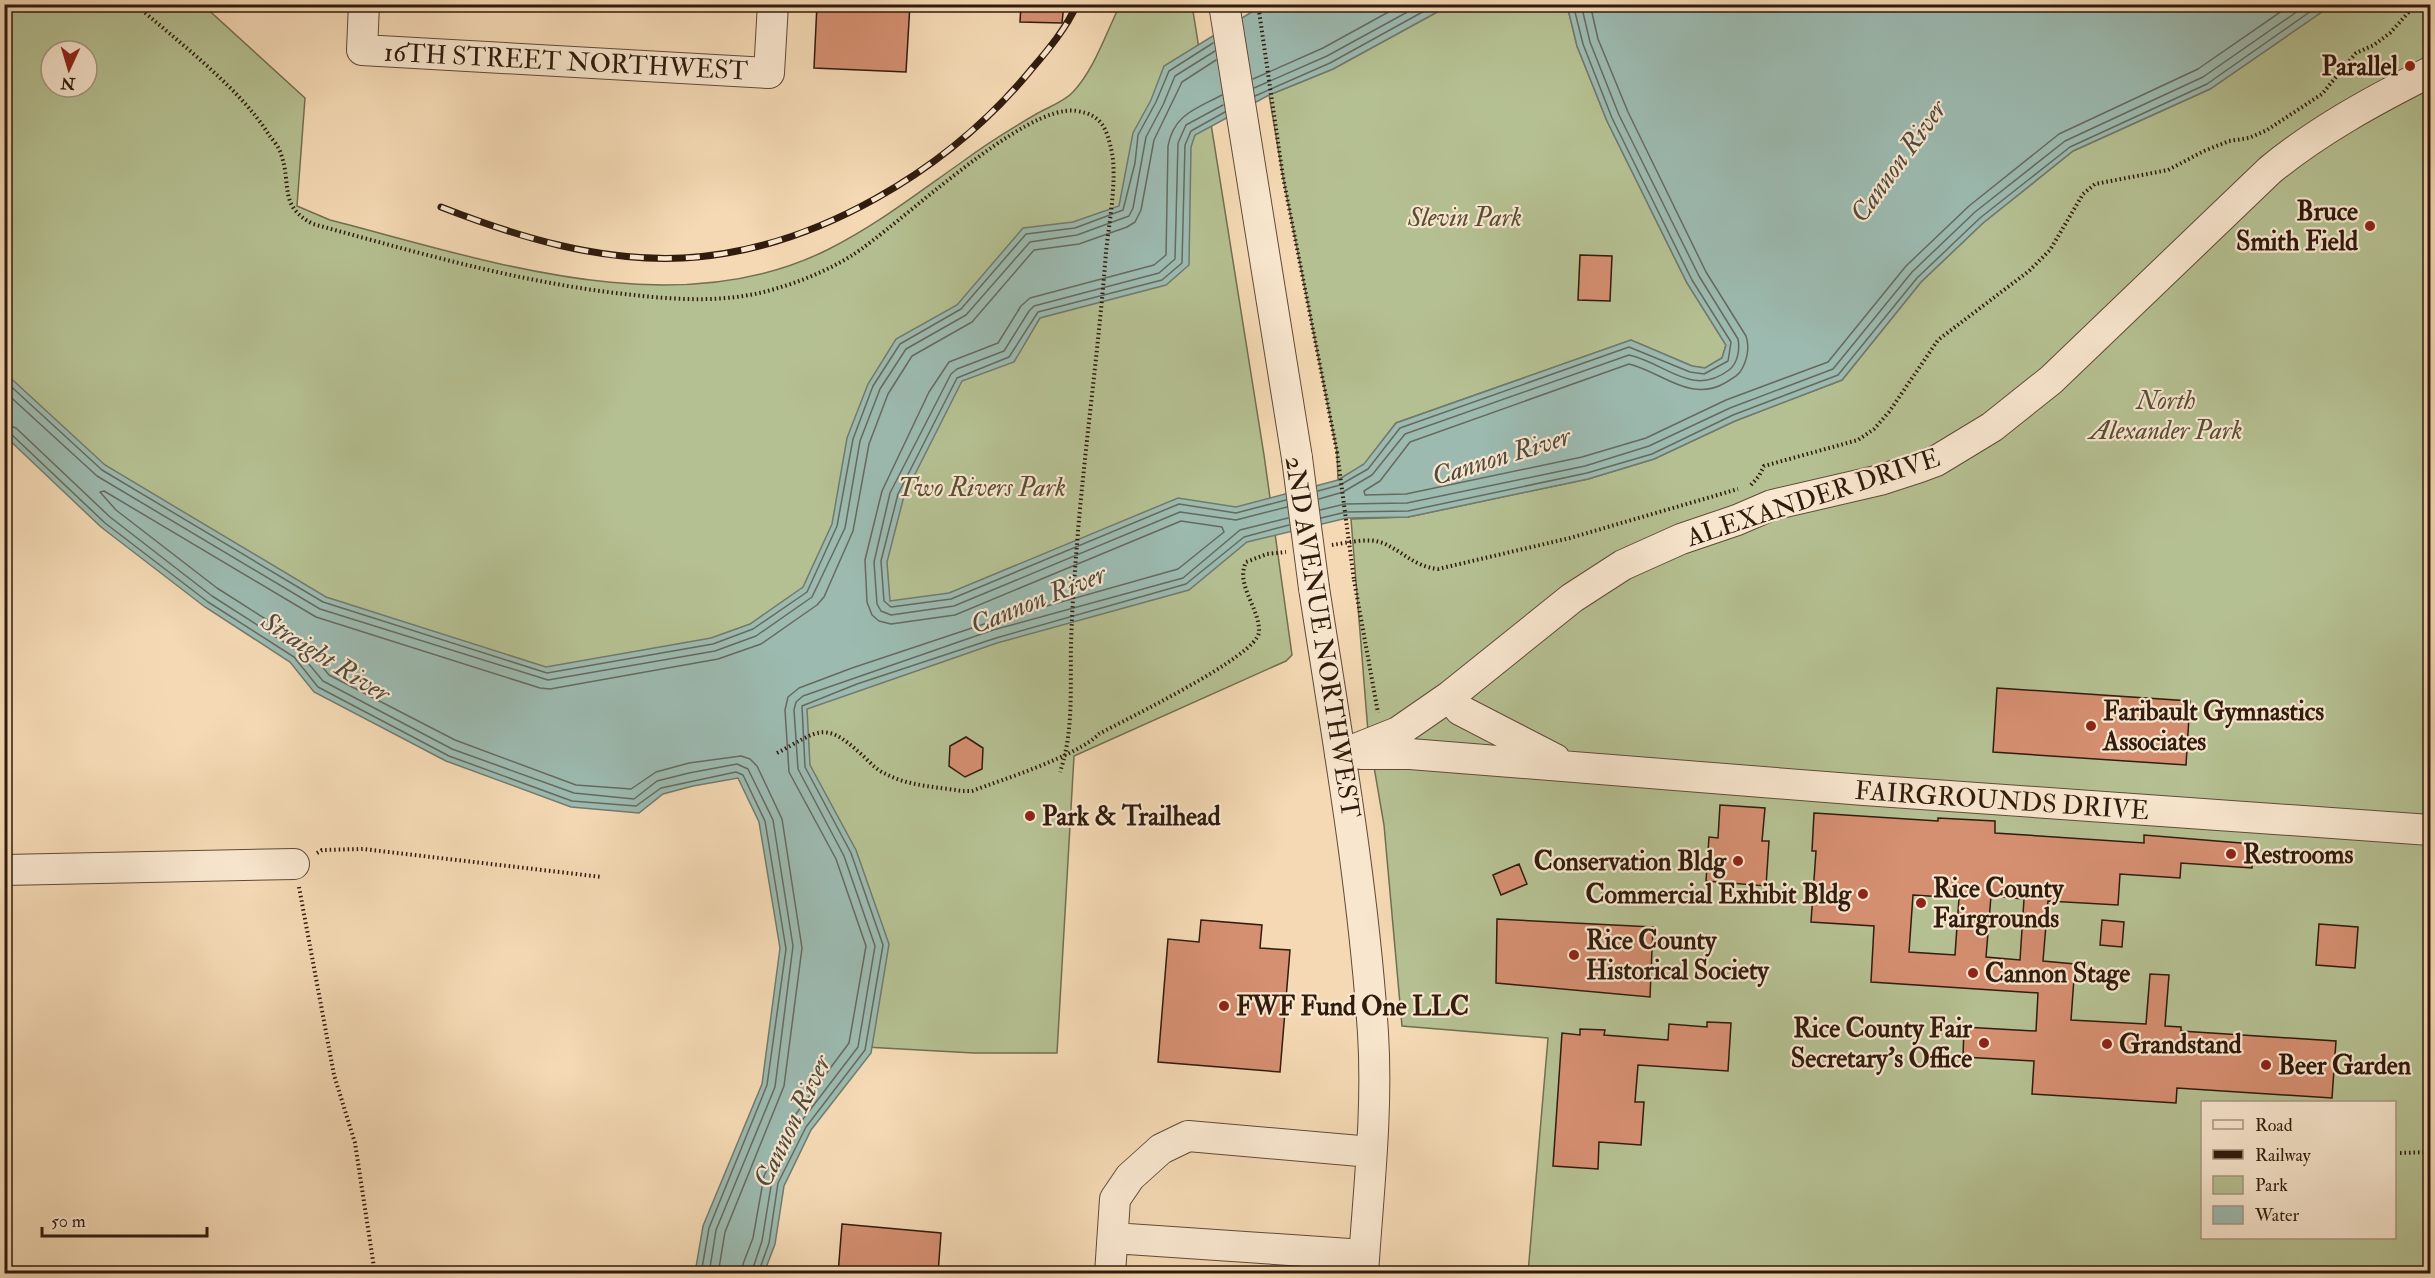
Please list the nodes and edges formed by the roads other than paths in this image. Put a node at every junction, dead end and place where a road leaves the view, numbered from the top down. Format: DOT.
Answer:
graph roads {
  1 [pos="364,4"];
  2 [pos="773,4"];
  3 [pos="1224,4"];
  4 [pos="2430,72"];
  5 [pos="1450,696"];
  6 [pos="1340,754"];
  7 [pos="1574,767"];
  8 [pos="2430,830"];
  9 [pos="294,864"];
  10 [pos="4,870"];
  11 [pos="1371,1152"];
  12 [pos="1113,1238"];
  13 [pos="1279,1262"];
  14 [pos="1364,1264"];
  15 [pos="1110,1274"];
  1 -- 2 [label="street, 16TH STREET NORTHWEST"];
  3 -- 6 [label="street, 2ND AVENUE NORTHWEST, bridge"];
  4 -- 5 [label="street, ALEXANDER DRIVE"];
  5 -- 6 [label="street, ALEXANDER DRIVE"];
  5 -- 7 [label="street, FAIRGROUNDS DRIVE"];
  6 -- 7 [label="street, FAIRGROUNDS DRIVE"];
  6 -- 11 [label="street, 2ND AVENUE NORTHWEST"];
  7 -- 8 [label="street, FAIRGROUNDS DRIVE"];
  9 -- 10 [label="street"];
  11 -- 12 [label="street"];
  11 -- 14 [label="street, 2ND AVENUE NORTHWEST"];
  12 -- 13 [label="street"];
  12 -- 15 [label="street"];
  13 -- 14 [label="street"];
}
